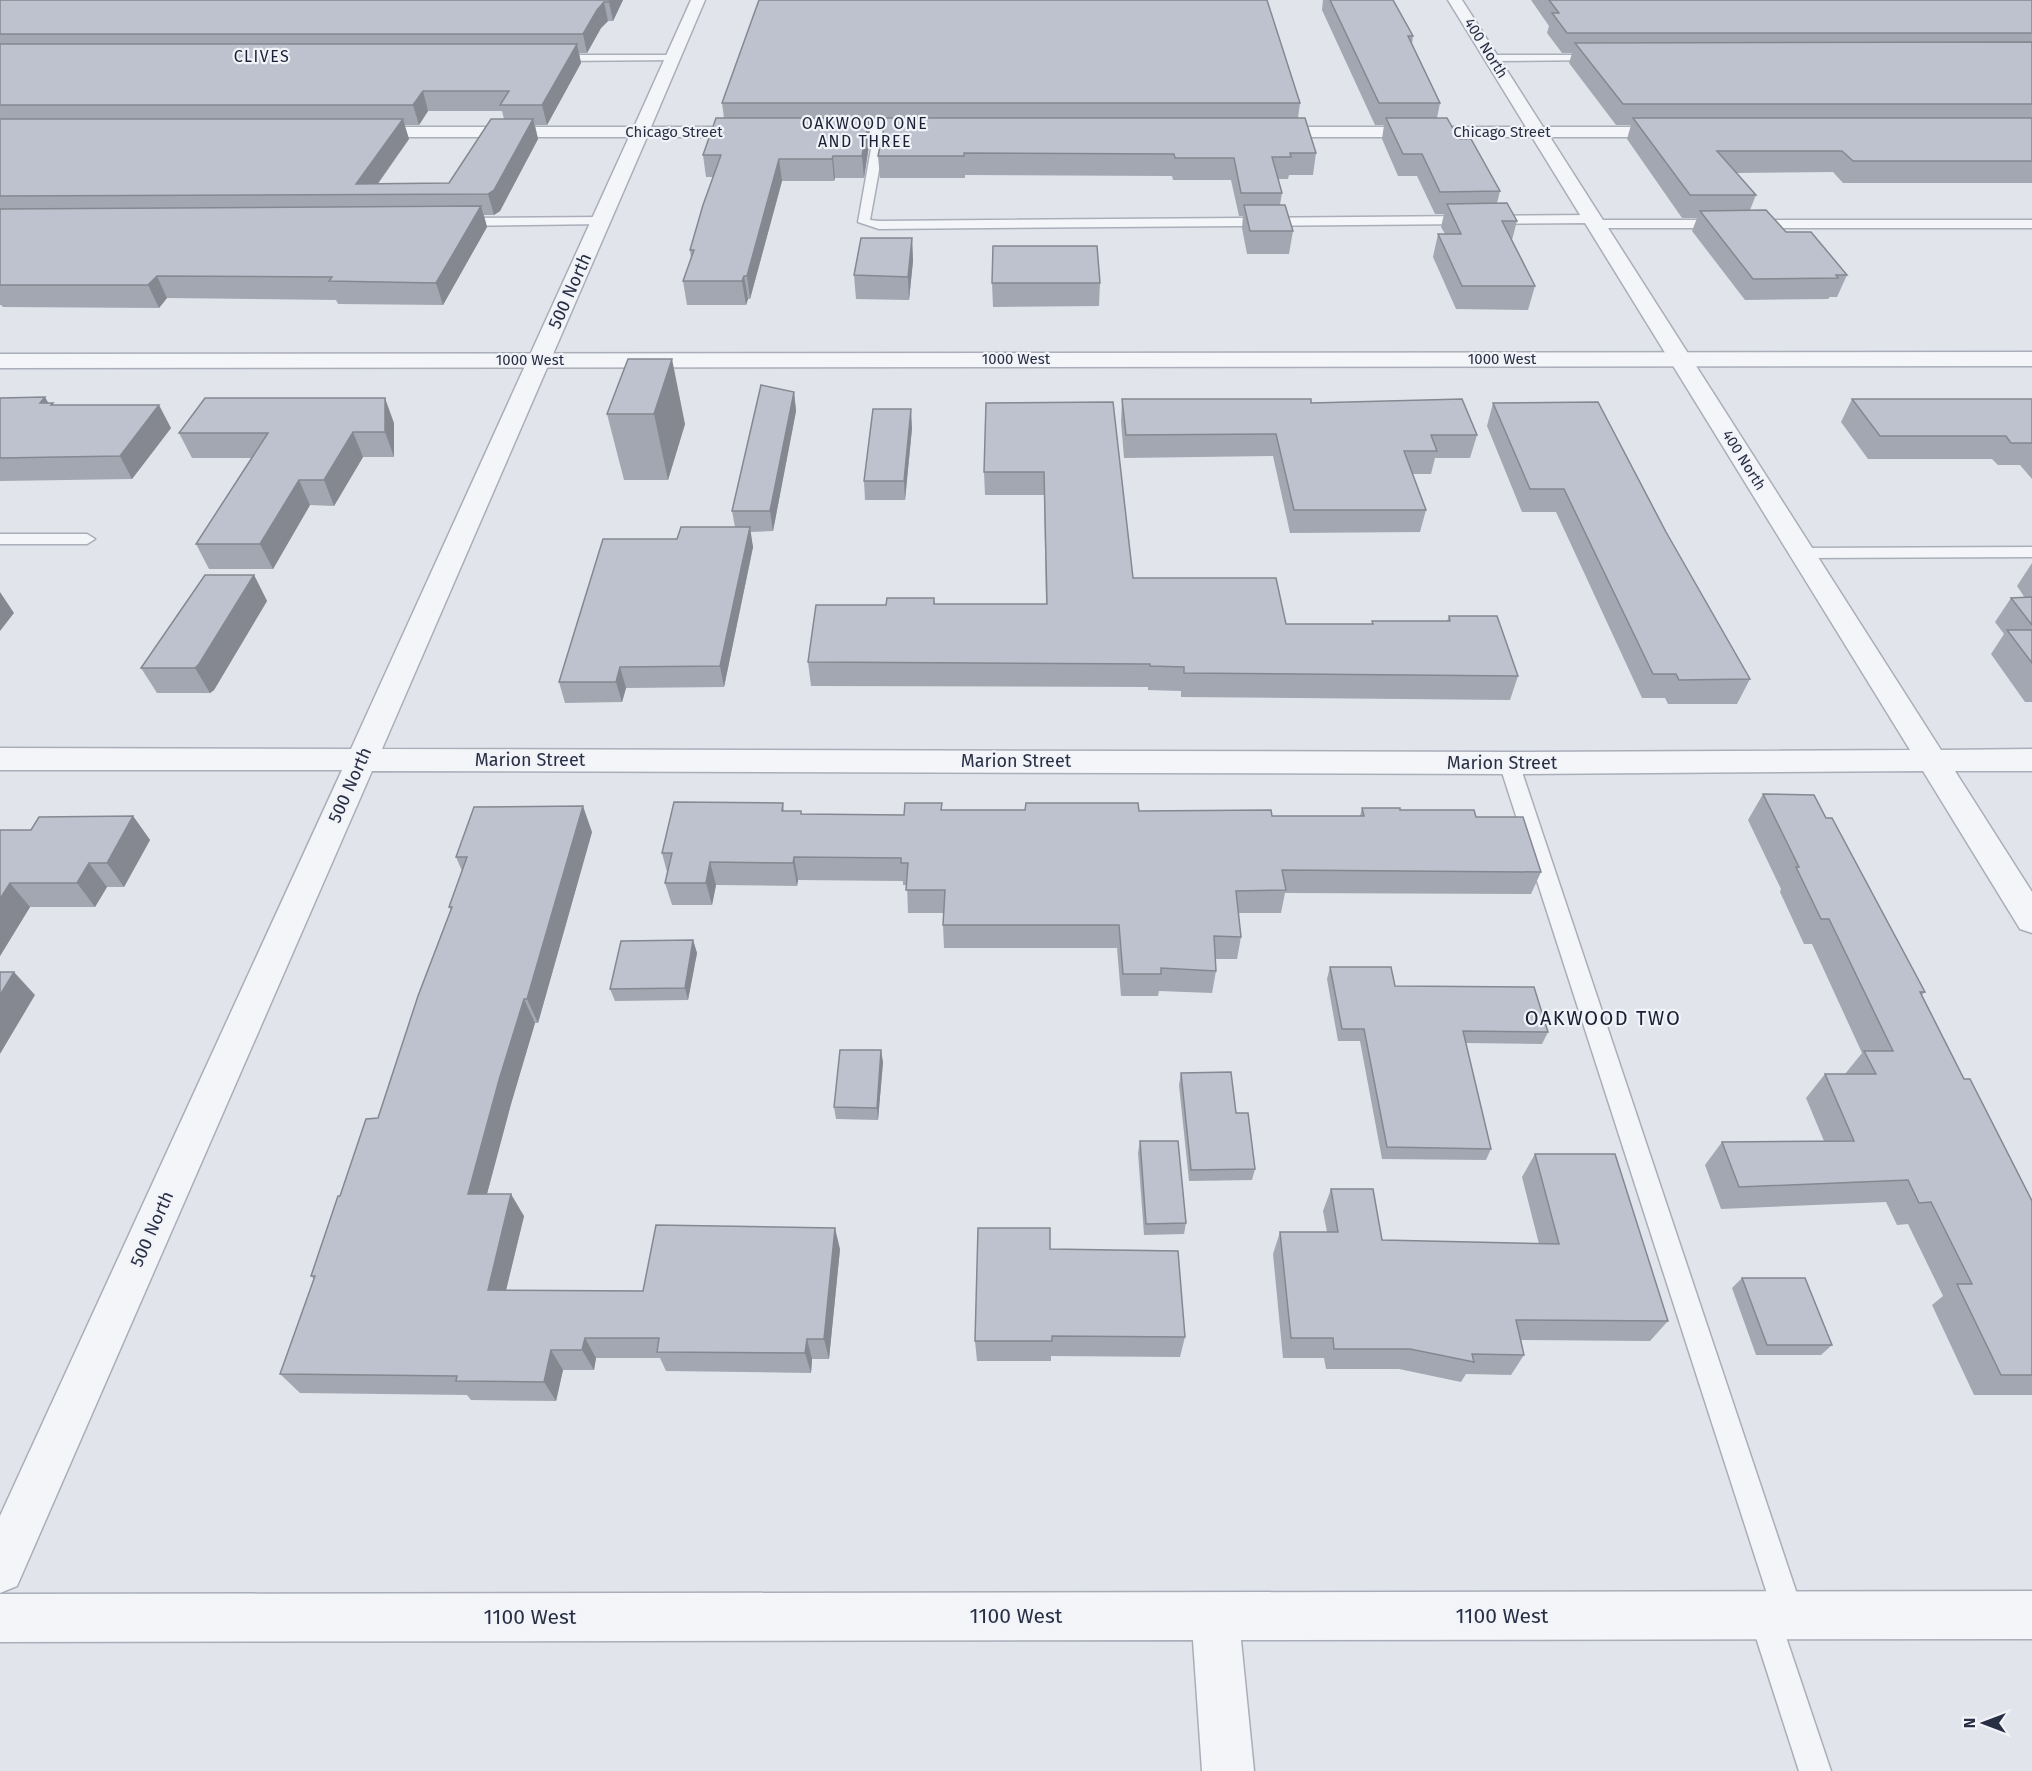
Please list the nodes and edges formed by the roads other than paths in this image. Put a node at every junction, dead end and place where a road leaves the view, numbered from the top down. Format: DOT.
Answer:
graph roads {
  1 [pos="698,0"];
  2 [pos="1455,0"];
  3 [pos="542,58"];
  4 [pos="673,58"];
  5 [pos="1492,58"];
  6 [pos="1615,58"];
  7 [pos="347,132"];
  8 [pos="640,132"];
  9 [pos="774,132"];
  10 [pos="809,132"];
  11 [pos="880,132"];
  12 [pos="939,132"];
  13 [pos="1247,132"];
  14 [pos="1538,132"];
  15 [pos="1689,132"];
  16 [pos="601,221"];
  17 [pos="442,222"];
  18 [pos="1594,222"];
  19 [pos="2032,224"];
  20 [pos="1680,359"];
  21 [pos="2032,359"];
  22 [pos="540,360"];
  23 [pos="0,361"];
  24 [pos="0,539"];
  25 [pos="87,539"];
  26 [pos="2032,552"];
  27 [pos="1802,553"];
  28 [pos="0,759"];
  29 [pos="362,760"];
  30 [pos="1932,760"];
  31 [pos="2032,760"];
  32 [pos="1509,763"];
  33 [pos="2032,920"];
  34 [pos="0,1569"];
  35 [pos="2032,1615"];
  36 [pos="1215,1616"];
  37 [pos="1777,1616"];
  38 [pos="0,1618"];
  39 [pos="1228,1771"];
  40 [pos="1815,1771"];
  1 -- 4 [label="street, 500 North"];
  2 -- 5 [label="street, 400 North"];
  3 -- 4 [label="lane"];
  4 -- 8 [label="street, 500 North"];
  5 -- 6 [label="lane"];
  5 -- 14 [label="street, 400 North"];
  7 -- 8 [label="street, Chicago Street"];
  8 -- 9 [label="street, Chicago Street"];
  8 -- 16 [label="street, 500 North"];
  10 -- 11 [label="street"];
  11 -- 12 [label="street"];
  11 -- 18 [label="lane"];
  13 -- 14 [label="street, Chicago Street"];
  14 -- 15 [label="street, Chicago Street"];
  14 -- 18 [label="street, 400 North"];
  16 -- 17 [label="lane"];
  16 -- 22 [label="street, 500 North"];
  18 -- 19 [label="lane"];
  18 -- 20 [label="street, 400 North"];
  20 -- 21 [label="street, 1000 West"];
  20 -- 22 [label="street, 1000 West"];
  20 -- 27 [label="street, 400 North"];
  22 -- 23 [label="street, 1000 West"];
  22 -- 29 [label="street, 500 North"];
  24 -- 25 [label="lane"];
  26 -- 27 [label="lane"];
  27 -- 30 [label="street, 400 North"];
  28 -- 29 [label="street, Marion Street"];
  29 -- 32 [label="street, Marion Street"];
  29 -- 34 [label="street, 500 North"];
  30 -- 31 [label="street, Marion Street"];
  30 -- 32 [label="street, Marion Street"];
  30 -- 33 [label="street, 400 North"];
  32 -- 37 [label="lane"];
  35 -- 37 [label="street, 1100 West"];
  36 -- 37 [label="street, 1100 West"];
  36 -- 38 [label="street, 1100 West"];
  36 -- 39 [label="street"];
  37 -- 40 [label="lane"];
}
